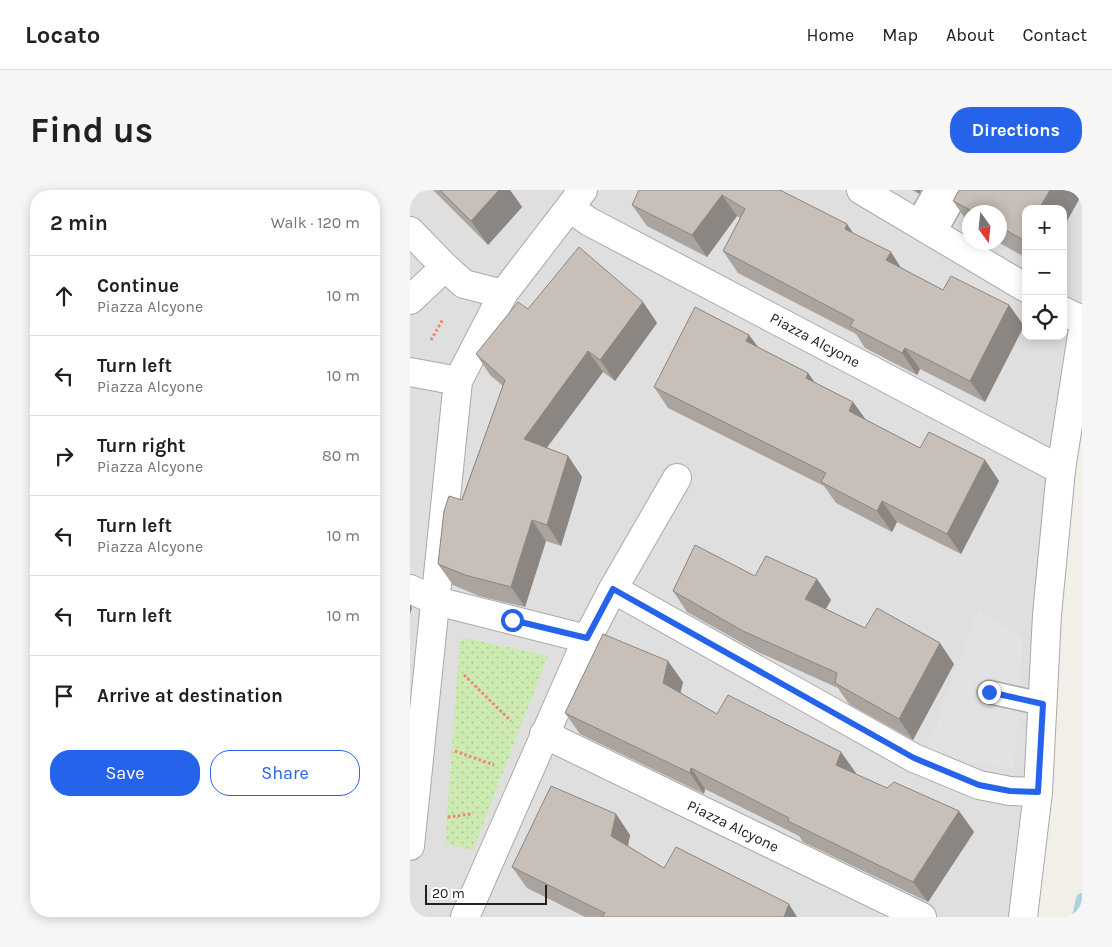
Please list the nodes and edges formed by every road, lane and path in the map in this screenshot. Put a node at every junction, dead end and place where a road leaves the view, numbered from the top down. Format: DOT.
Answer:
graph roads {
  1 [pos="861,190"];
  2 [pos="936,190"];
  3 [pos="960,190"];
  4 [pos="576,199"];
  5 [pos="925,228"];
  6 [pos="410,231"];
  7 [pos="454,275"];
  8 [pos="1022,286"];
  9 [pos="503,294"];
  10 [pos="410,300"];
  11 [pos="1067,313"];
  12 [pos="1082,320"];
  13 [pos="1082,336"];
  14 [pos="411,373"];
  15 [pos="458,381"];
  16 [pos="1061,470"];
  17 [pos="677,478"];
  18 [pos="410,589"];
  19 [pos="613,589"];
  20 [pos="436,601"];
  21 [pos="587,638"];
  22 [pos="430,657"];
  23 [pos="989,692"];
  24 [pos="418,704"];
  25 [pos="1043,704"];
  26 [pos="513,723"];
  27 [pos="544,734"];
  28 [pos="452,750"];
  29 [pos="496,765"];
  30 [pos="1038,792"];
  31 [pos="479,813"];
  32 [pos="447,817"];
  33 [pos="410,846"];
  34 [pos="469,916"];
  35 [pos="922,917"];
  36 [pos="1023,917"];
  1 -- 5 [label="street"];
  2 -- 5 [label="lane"];
  3 -- 5 [label="lane"];
  4 -- 9 [label="street, Piazza Alcyone"];
  4 -- 16 [label="street, Piazza Alcyone"];
  5 -- 8 [label="street"];
  6 -- 7 [label="street"];
  7 -- 9 [label="street"];
  7 -- 10 [label="street"];
  7 -- 14 [label="path"];
  9 -- 15 [label="street, Piazza Alcyone"];
  11 -- 12 [label="street"];
  13 -- 16 [label="street"];
  14 -- 15 [label="street"];
  15 -- 20 [label="street, Piazza Alcyone"];
  16 -- 25 [label="street"];
  17 -- 19 [label="street"];
  18 -- 20 [label="street"];
  19 -- 21 [label="street"];
  19 -- 30 [label="street"];
  20 -- 21 [label="street"];
  20 -- 22 [label="street, Piazza Alcyone"];
  21 -- 27 [label="street"];
  22 -- 24 [label="street, Piazza Alcyone"];
  22 -- 26 [label="path"];
  23 -- 25 [label="lane"];
  24 -- 33 [label="street, Piazza Alcyone"];
  25 -- 30 [label="street"];
  27 -- 34 [label="street"];
  27 -- 35 [label="street, Piazza Alcyone"];
  28 -- 29 [label="path"];
  30 -- 36 [label="street"];
  31 -- 32 [label="path"];
}
